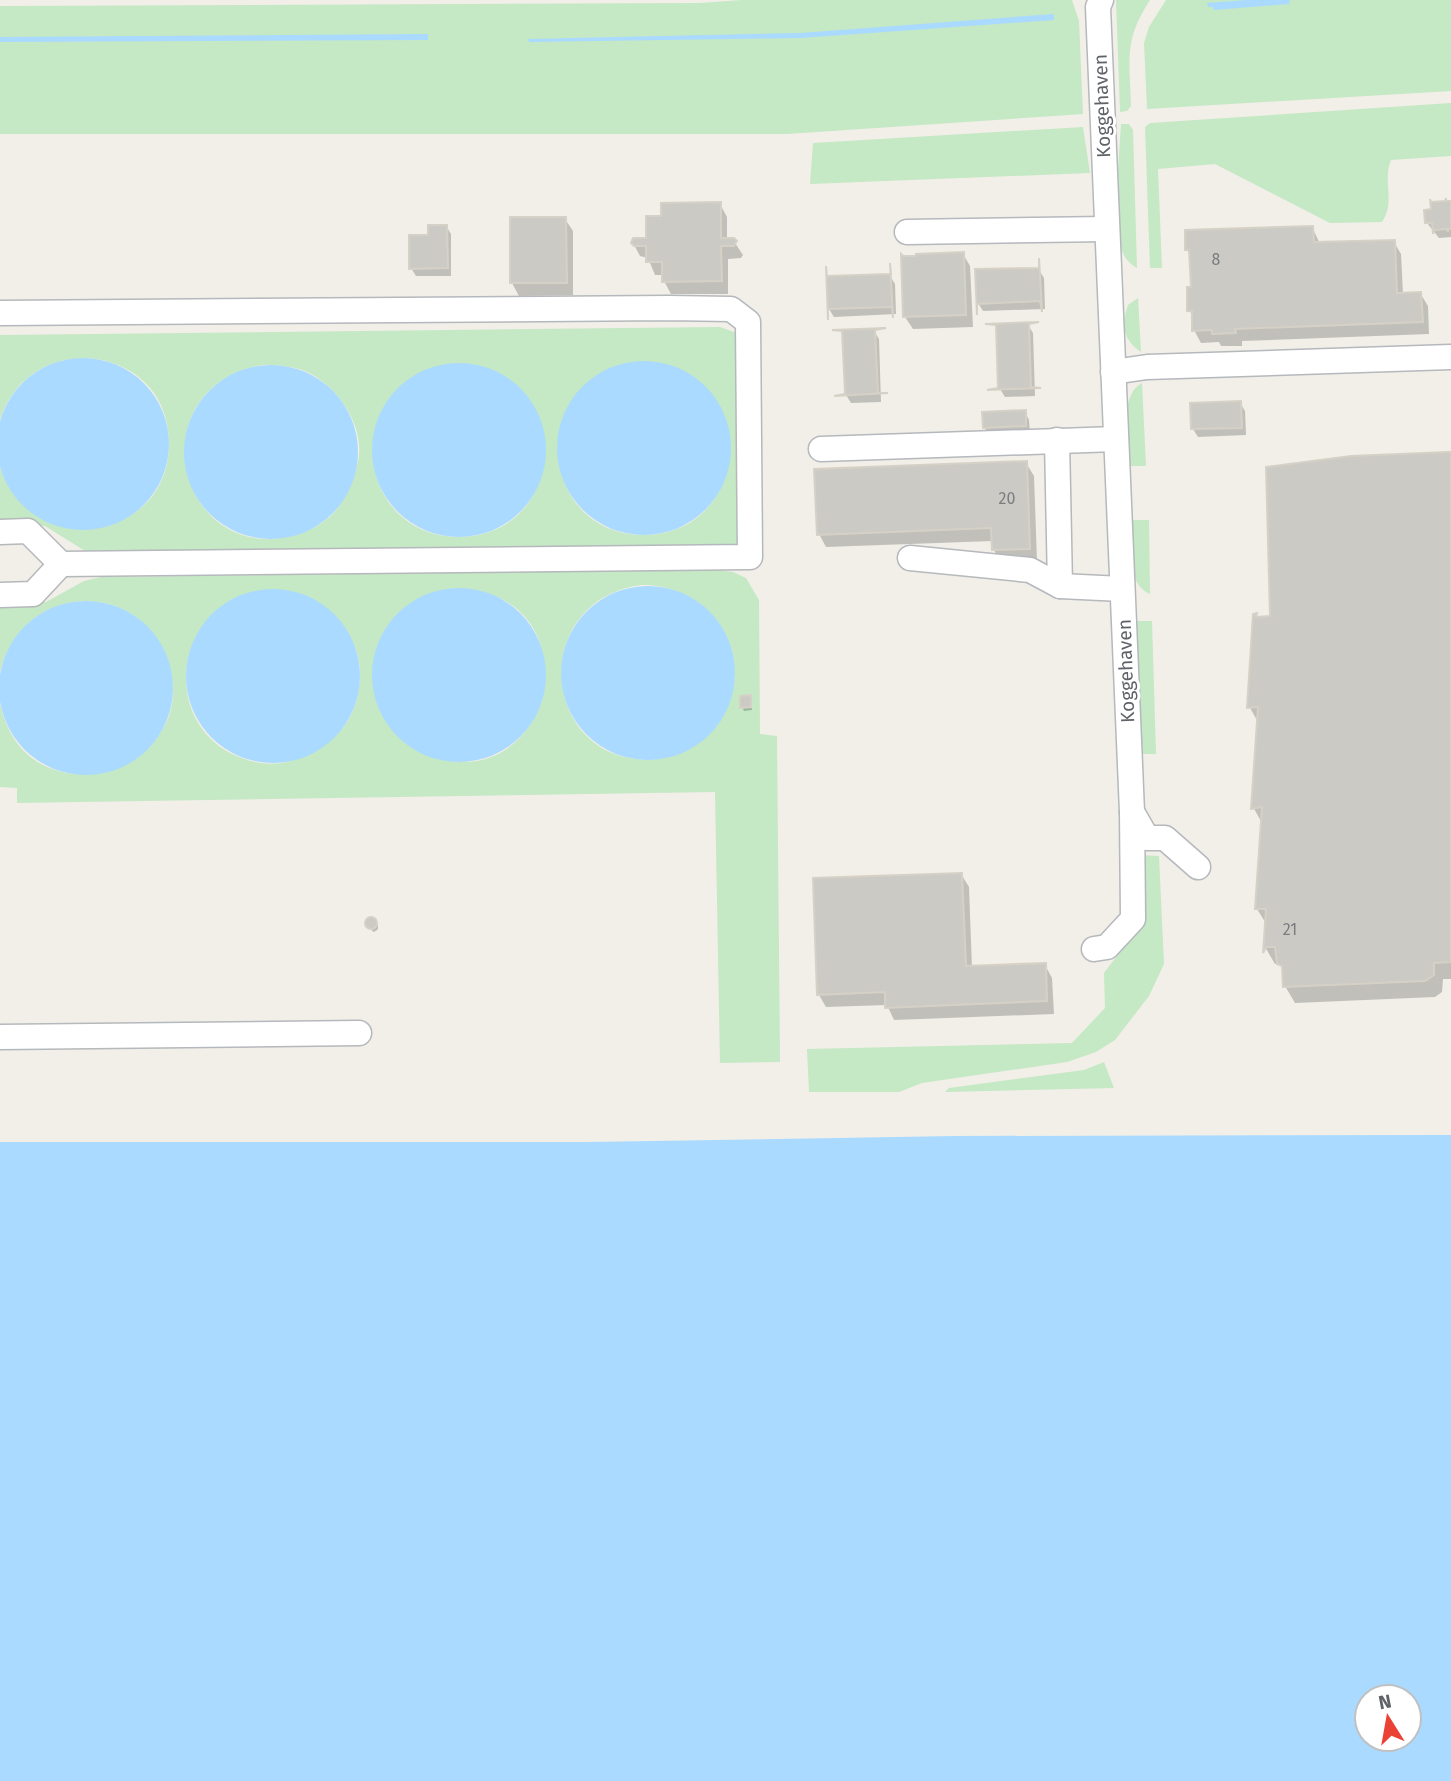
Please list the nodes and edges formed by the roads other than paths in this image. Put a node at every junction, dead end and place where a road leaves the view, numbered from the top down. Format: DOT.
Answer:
graph roads {
  1 [pos="1098,2"];
  2 [pos="1107,229"];
  3 [pos="907,232"];
  4 [pos="0,313"];
  5 [pos="1451,357"];
  6 [pos="1113,372"];
  7 [pos="1116,439"];
  8 [pos="1057,440"];
  9 [pos="821,449"];
  10 [pos="0,532"];
  11 [pos="910,558"];
  12 [pos="61,564"];
  13 [pos="1060,586"];
  14 [pos="1122,589"];
  15 [pos="0,595"];
  16 [pos="1132,812"];
  17 [pos="1198,867"];
  18 [pos="1094,949"];
  19 [pos="359,1033"];
  20 [pos="0,1037"];
  1 -- 2 [label="street, Koggehaven"];
  2 -- 3 [label="street"];
  2 -- 6 [label="street, Koggehaven"];
  4 -- 12 [label="street"];
  5 -- 6 [label="street"];
  6 -- 7 [label="street, Koggehaven"];
  7 -- 8 [label="street"];
  7 -- 14 [label="street, Koggehaven"];
  8 -- 9 [label="street"];
  8 -- 13 [label="street"];
  10 -- 12 [label="street"];
  11 -- 13 [label="street"];
  12 -- 15 [label="street"];
  13 -- 14 [label="street"];
  14 -- 16 [label="street, Koggehaven"];
  16 -- 17 [label="street"];
  16 -- 18 [label="street, Koggehaven"];
  19 -- 20 [label="street"];
}
